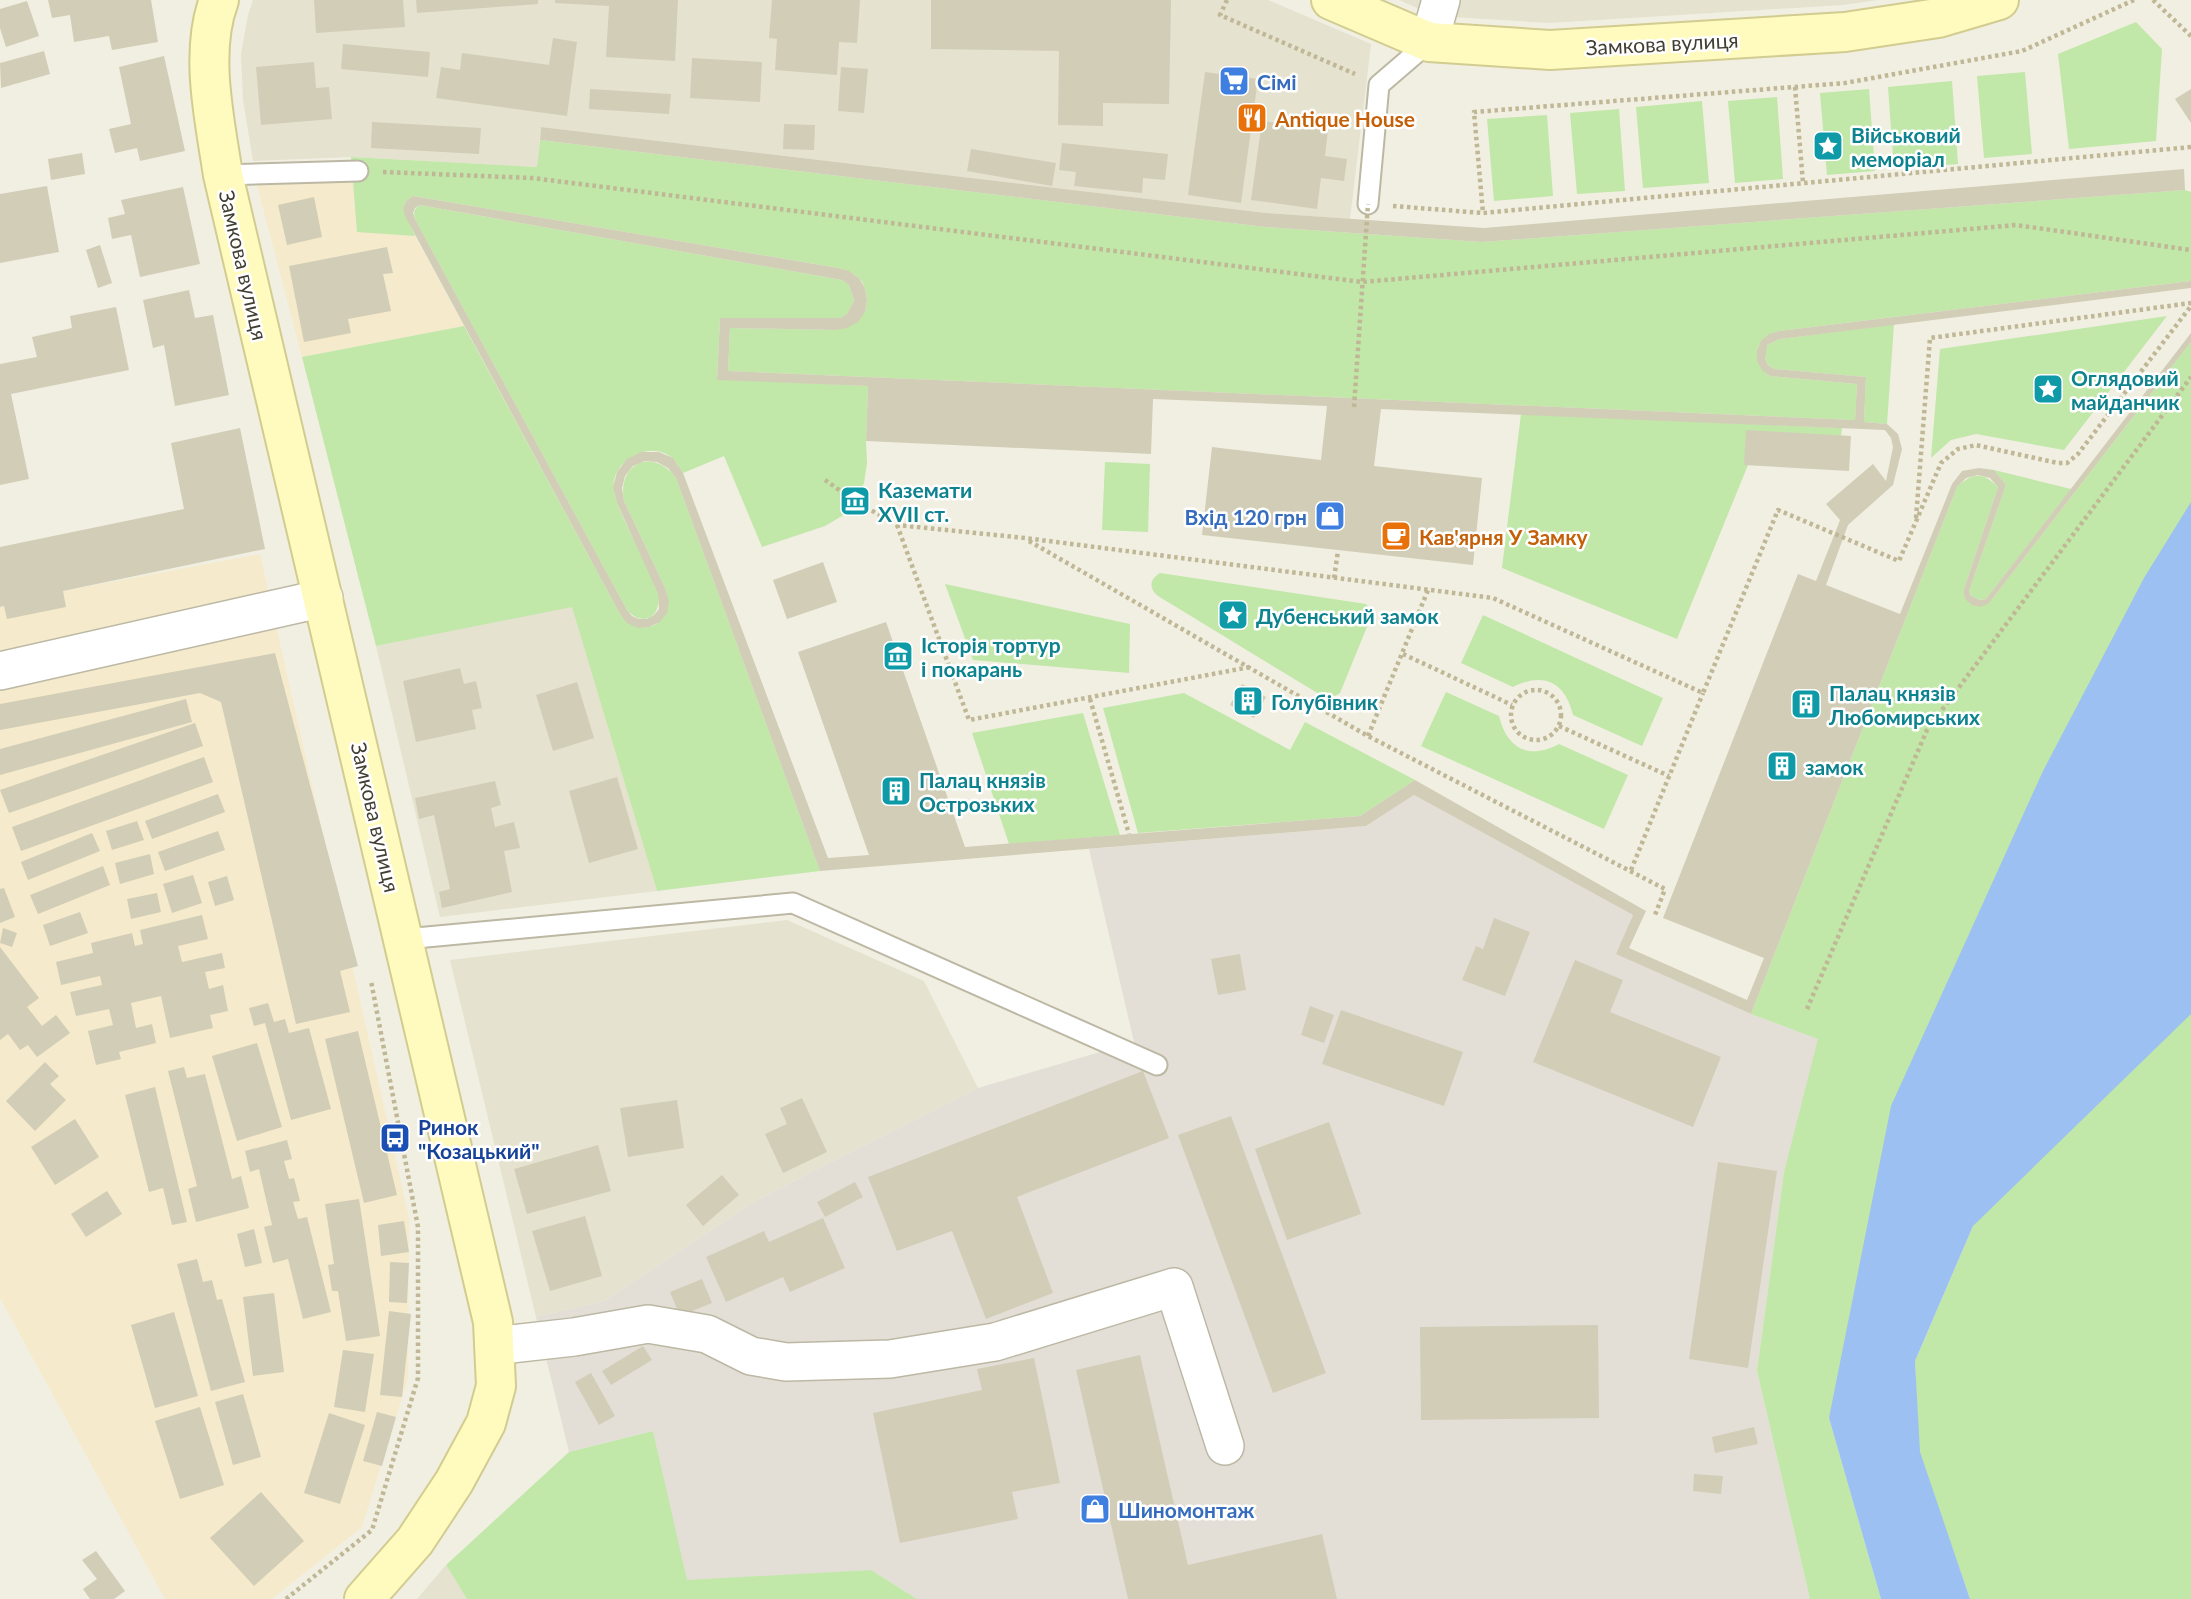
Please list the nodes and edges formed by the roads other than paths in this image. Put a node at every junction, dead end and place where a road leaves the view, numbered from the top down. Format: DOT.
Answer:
graph roads {
  1 [pos="1331,0"];
  2 [pos="1441,0"];
  3 [pos="1999,0"];
  4 [pos="217,2"];
  5 [pos="1429,42"];
  6 [pos="358,171"];
  7 [pos="223,176"];
  8 [pos="1368,204"];
  9 [pos="324,598"];
  10 [pos="0,671"];
  11 [pos="405,939"];
  12 [pos="1157,1065"];
  13 [pos="494,1346"];
  14 [pos="1225,1446"];
  15 [pos="364,1599"];
  1 -- 5 [label="main road, Замкова вулиця"];
  2 -- 5 [label="street"];
  3 -- 5 [label="main road, Замкова вулиця"];
  4 -- 7 [label="main road, Замкова вулиця"];
  5 -- 8 [label="lane"];
  6 -- 7 [label="lane"];
  7 -- 9 [label="main road, Замкова вулиця"];
  9 -- 10 [label="street"];
  9 -- 11 [label="main road, Замкова вулиця"];
  11 -- 12 [label="lane"];
  11 -- 13 [label="main road, Замкова вулиця"];
  13 -- 14 [label="street"];
  13 -- 15 [label="main road, Замкова вулиця"];
}
